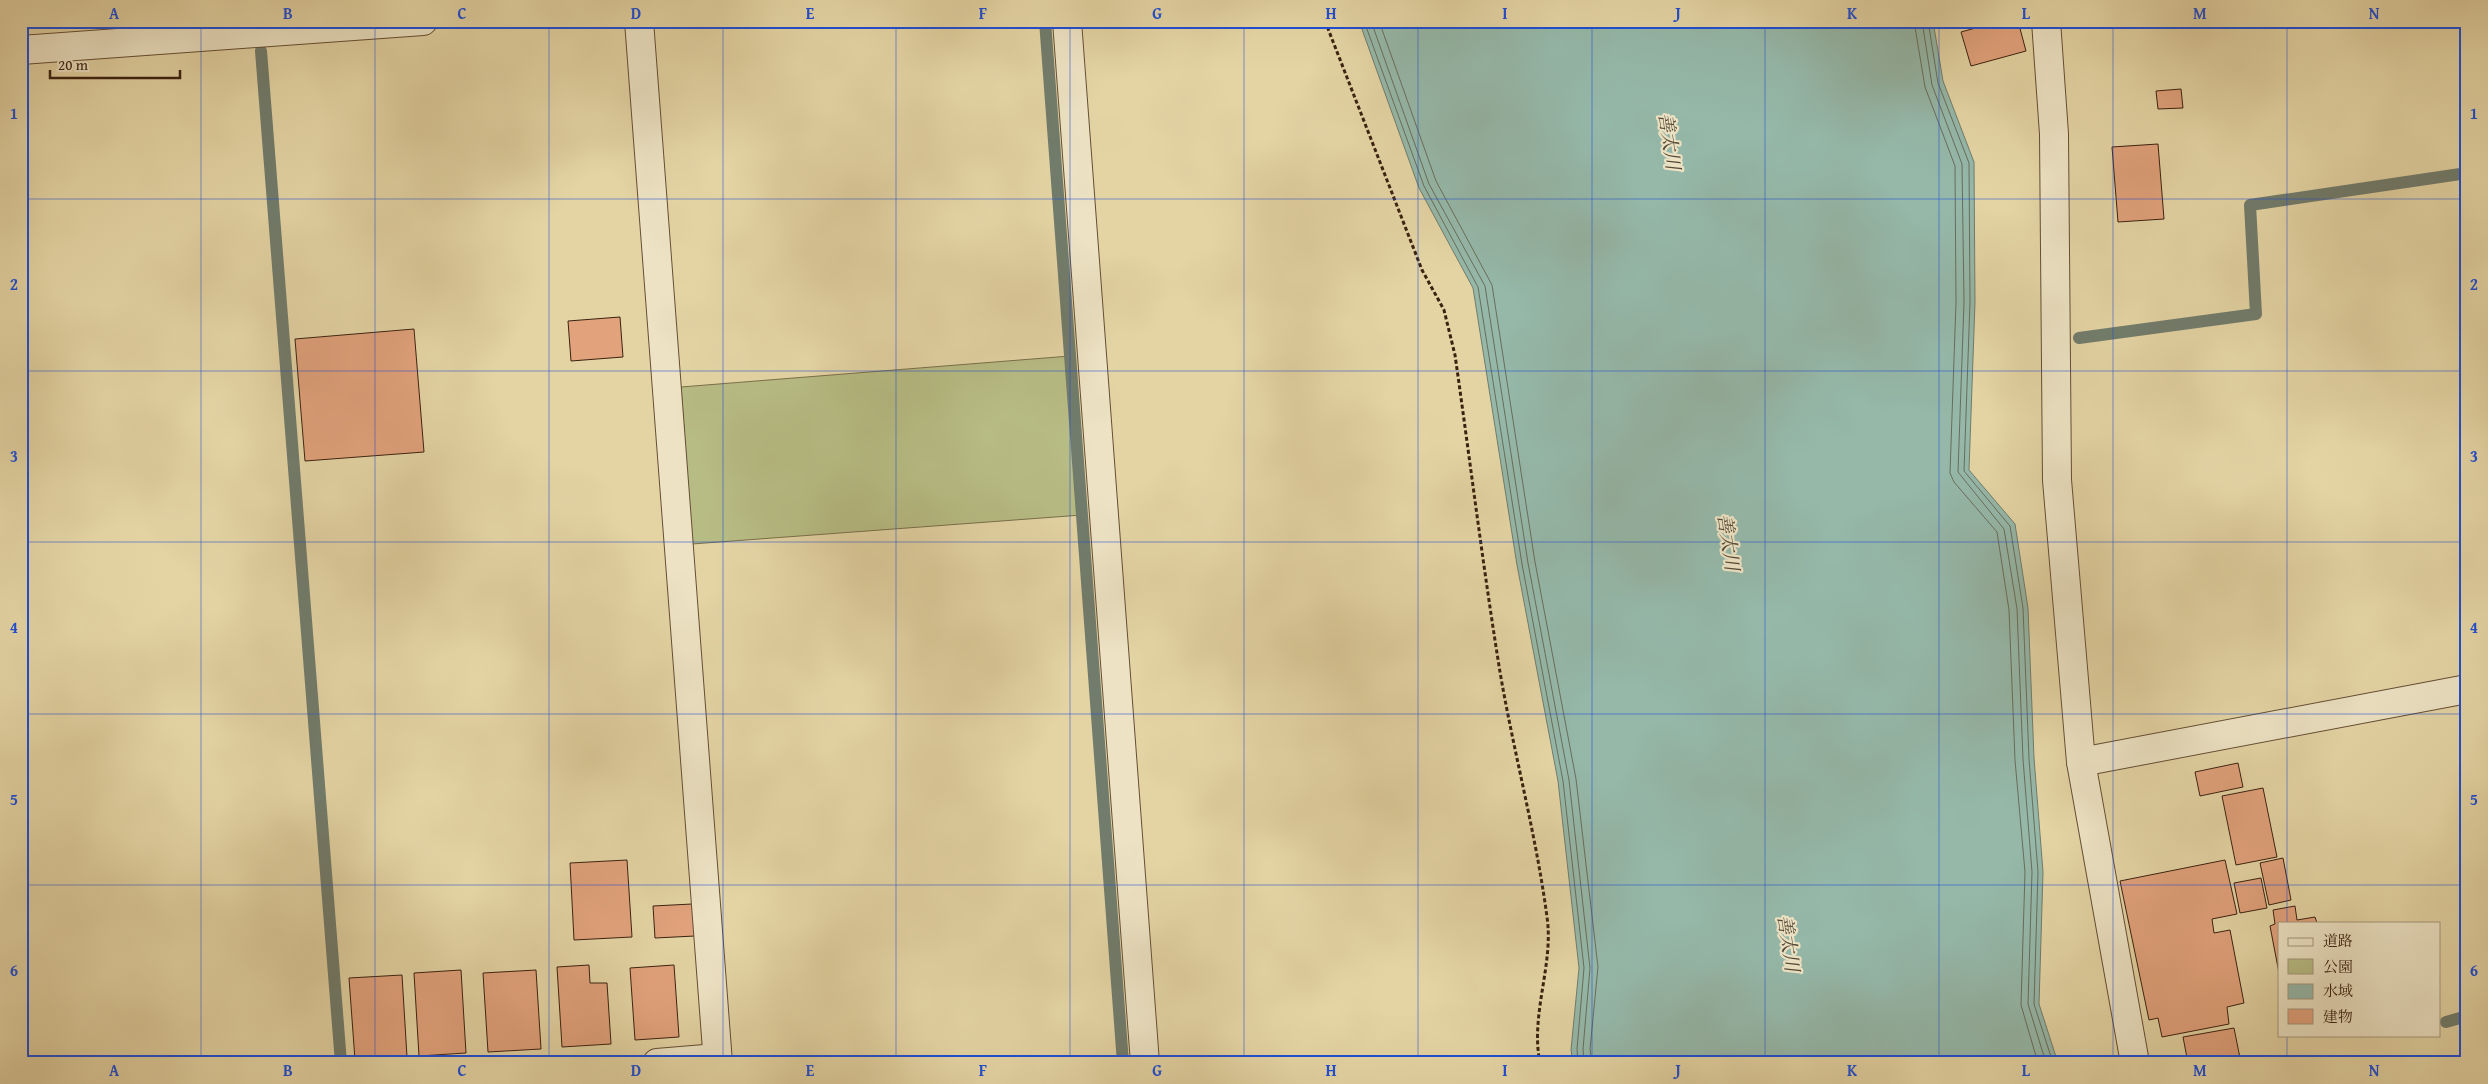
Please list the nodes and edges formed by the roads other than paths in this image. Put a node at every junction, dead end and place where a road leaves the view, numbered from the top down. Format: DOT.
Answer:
graph roads {
  1 [pos="423,21"];
  2 [pos="639,21"];
  3 [pos="1067,21"];
  4 [pos="2046,21"];
  5 [pos="21,50"];
  6 [pos="2467,689"];
  7 [pos="2081,762"];
  8 [pos="718,1060"];
  9 [pos="657,1063"];
  10 [pos="1145,1063"];
  11 [pos="2135,1063"];
  1 -- 5 [label="street"];
  2 -- 8 [label="street"];
  3 -- 10 [label="street"];
  4 -- 7 [label="street"];
  6 -- 7 [label="street"];
  7 -- 11 [label="street"];
  8 -- 9 [label="street"];
}
